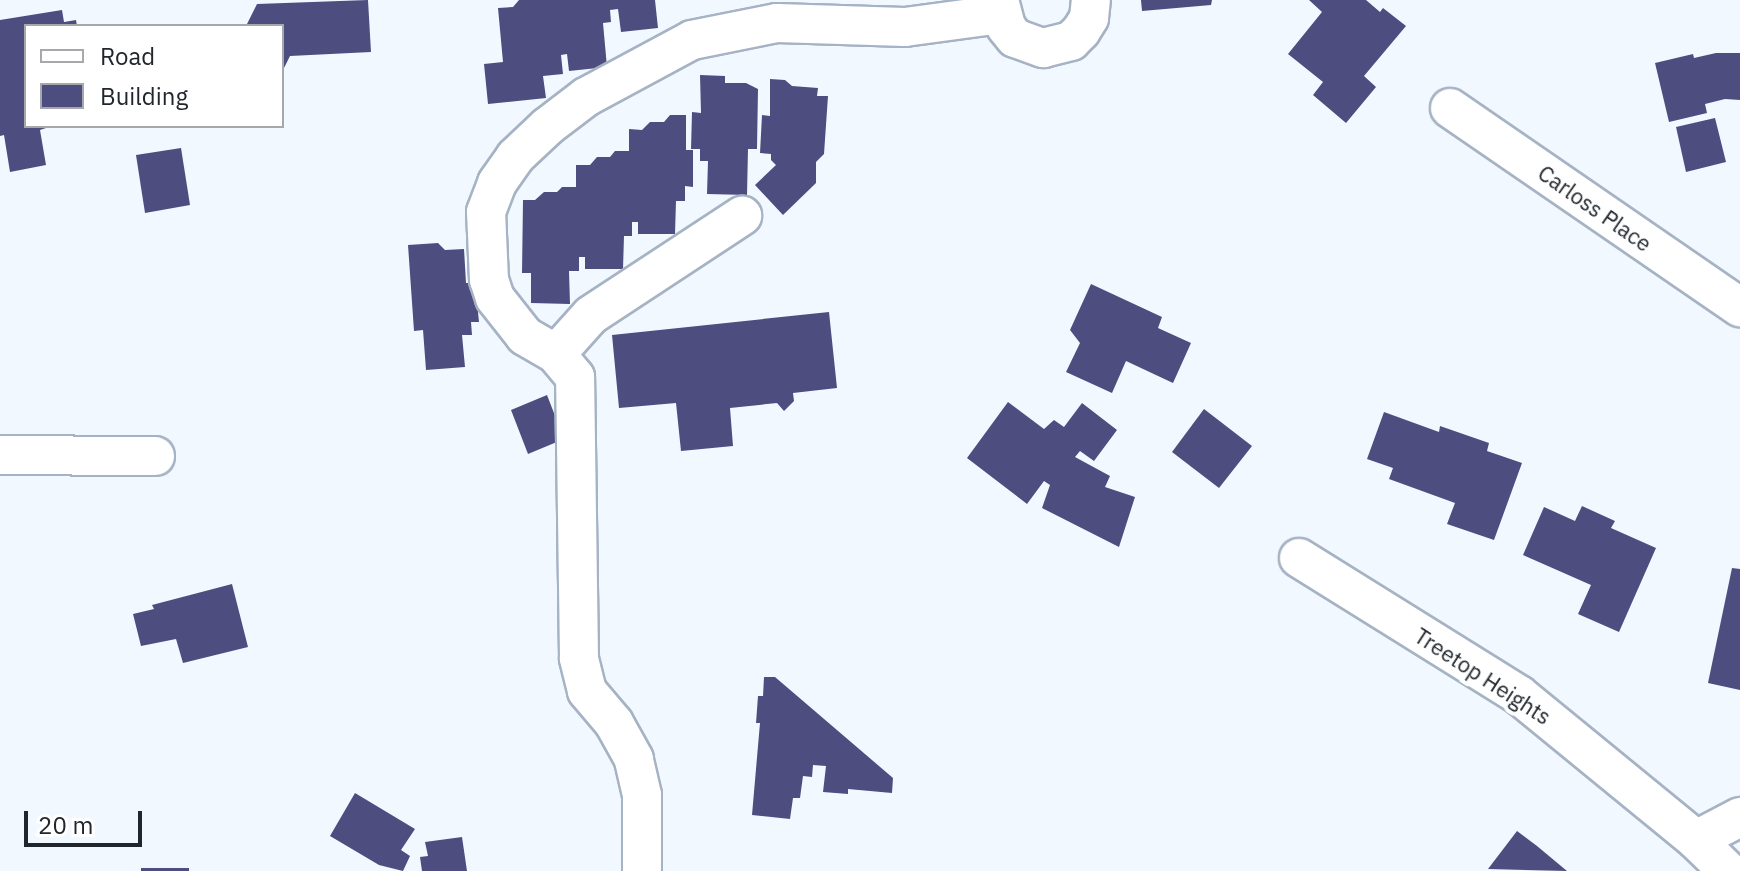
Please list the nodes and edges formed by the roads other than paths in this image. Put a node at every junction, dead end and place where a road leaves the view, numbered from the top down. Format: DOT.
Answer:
graph roads {
  1 [pos="1091,0"];
  2 [pos="1000,7"];
  3 [pos="1450,108"];
  4 [pos="742,216"];
  5 [pos="1740,307"];
  6 [pos="556,354"];
  7 [pos="0,455"];
  8 [pos="155,456"];
  9 [pos="1299,558"];
  10 [pos="1740,817"];
  11 [pos="1696,840"];
  12 [pos="642,871"];
  13 [pos="1728,871"];
  1 -- 2 [label="street"];
  2 -- 6 [label="street"];
  3 -- 5 [label="street, Carloss Place"];
  4 -- 6 [label="street"];
  6 -- 12 [label="street"];
  7 -- 8 [label="street"];
  9 -- 11 [label="street, Treetop Heights"];
  10 -- 11 [label="street"];
  11 -- 13 [label="street, Treetop Heights"];
}
